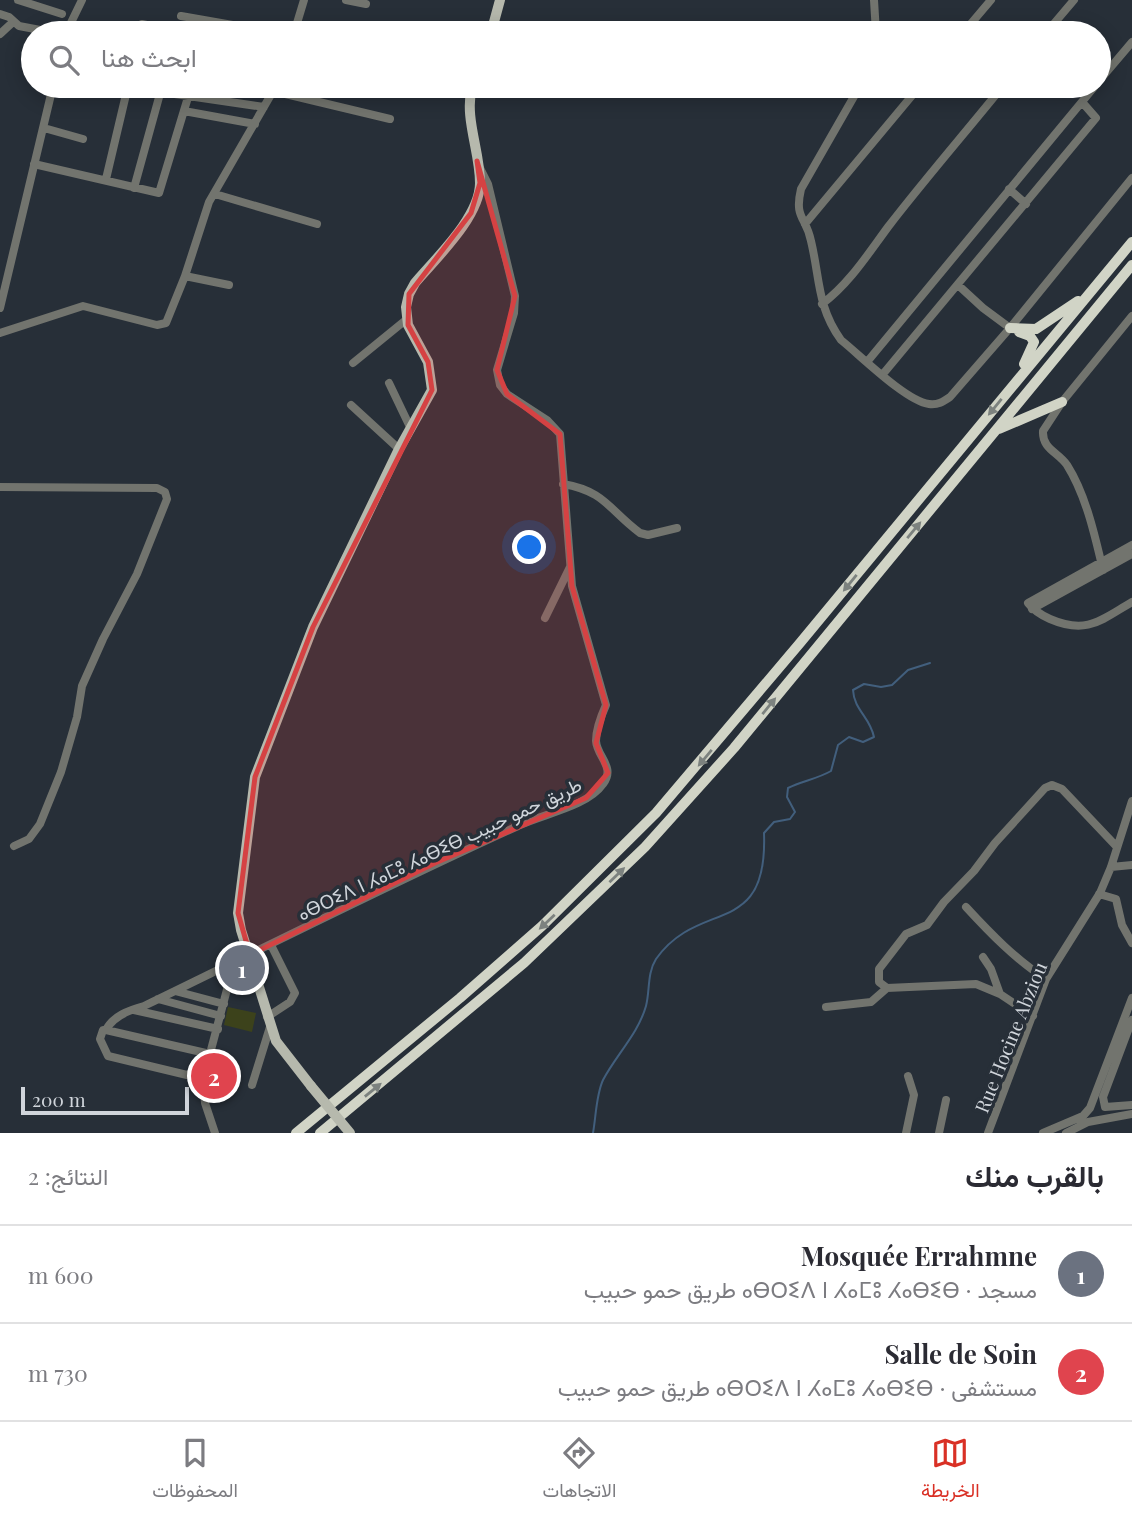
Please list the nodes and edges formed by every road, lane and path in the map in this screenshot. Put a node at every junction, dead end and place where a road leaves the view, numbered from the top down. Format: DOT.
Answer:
graph roads {
  1 [pos="18,0"];
  2 [pos="82,0"];
  3 [pos="304,0"];
  4 [pos="346,0"];
  5 [pos="500,0"];
  6 [pos="874,0"];
  7 [pos="991,0"];
  8 [pos="1074,0"];
  9 [pos="366,4"];
  10 [pos="62,14"];
  11 [pos="181,16"];
  12 [pos="5,18"];
  13 [pos="72,21"];
  14 [pos="210,21"];
  15 [pos="297,21"];
  16 [pos="494,21"];
  17 [pos="875,21"];
  18 [pos="973,21"];
  19 [pos="1056,21"];
  20 [pos="21,26"];
  21 [pos="0,34"];
  22 [pos="1132,42"];
  23 [pos="1111,67"];
  24 [pos="50,98"];
  25 [pos="123,98"];
  26 [pos="159,98"];
  27 [pos="188,98"];
  28 [pos="212,98"];
  29 [pos="270,98"];
  30 [pos="310,98"];
  31 [pos="470,98"];
  32 [pos="853,98"];
  33 [pos="910,98"];
  34 [pos="993,98"];
  35 [pos="1085,98"];
  36 [pos="1082,102"];
  37 [pos="264,107"];
  38 [pos="184,111"];
  39 [pos="390,119"];
  40 [pos="255,124"];
  41 [pos="44,128"];
  42 [pos="83,139"];
  43 [pos="477,161"];
  44 [pos="34,164"];
  45 [pos="1132,178"];
  46 [pos="106,179"];
  47 [pos="134,188"];
  48 [pos="1009,189"];
  49 [pos="215,194"];
  50 [pos="1026,204"];
  51 [pos="317,224"];
  52 [pos="805,224"];
  53 [pos="1132,242"];
  54 [pos="1132,265"];
  55 [pos="185,276"];
  56 [pos="229,285"];
  57 [pos="958,285"];
  58 [pos="1091,291"];
  59 [pos="822,304"];
  60 [pos="0,308"];
  61 [pos="1132,316"];
  62 [pos="407,319"];
  63 [pos="1010,328"];
  64 [pos="0,333"];
  65 [pos="867,362"];
  66 [pos="353,363"];
  67 [pos="883,374"];
  68 [pos="389,383"];
  69 [pos="1010,389"];
  70 [pos="1062,402"];
  71 [pos="351,405"];
  72 [pos="411,429"];
  73 [pos="996,430"];
  74 [pos="399,449"];
  75 [pos="563,484"];
  76 [pos="0,487"];
  77 [pos="677,528"];
  78 [pos="1132,545"];
  79 [pos="1132,554"];
  80 [pos="571,565"];
  81 [pos="1102,566"];
  82 [pos="1132,602"];
  83 [pos="545,618"];
  84 [pos="1132,801"];
  85 [pos="13,846"];
  86 [pos="1116,847"];
  87 [pos="1132,865"];
  88 [pos="1111,867"];
  89 [pos="1099,894"];
  90 [pos="966,907"];
  91 [pos="1132,943"];
  92 [pos="271,945"];
  93 [pos="250,955"];
  94 [pos="983,957"];
  95 [pos="234,962"];
  96 [pos="230,977"];
  97 [pos="1046,979"];
  98 [pos="244,981"];
  99 [pos="887,988"];
  100 [pos="175,991"];
  101 [pos="1000,993"];
  102 [pos="1132,998"];
  103 [pos="158,999"];
  104 [pos="224,1004"];
  105 [pos="826,1007"];
  106 [pos="131,1009"];
  107 [pos="221,1016"];
  108 [pos="1033,1016"];
  109 [pos="1132,1020"];
  110 [pos="269,1022"];
  111 [pos="218,1029"];
  112 [pos="106,1030"];
  113 [pos="210,1054"];
  114 [pos="204,1067"];
  115 [pos="908,1076"];
  116 [pos="252,1085"];
  117 [pos="946,1100"];
  118 [pos="1132,1105"];
  119 [pos="1132,1114"];
  120 [pos="215,1133"];
  121 [pos="296,1133"];
  122 [pos="320,1133"];
  123 [pos="350,1133"];
  124 [pos="906,1133"];
  125 [pos="939,1133"];
  126 [pos="988,1133"];
  127 [pos="1044,1133"];
  128 [pos="1066,1133"];
  1 -- 10 [label="street"];
  2 -- 13 [label="street"];
  3 -- 15 [label="street"];
  4 -- 9 [label="street"];
  5 -- 16 [label="main road"];
  6 -- 17 [label="street"];
  7 -- 18 [label="street"];
  8 -- 19 [label="street"];
  11 -- 14 [label="street"];
  12 -- 20 [label="street"];
  12 -- 21 [label="street"];
  22 -- 23 [label="street"];
  24 -- 41 [label="street"];
  25 -- 46 [label="street"];
  26 -- 47 [label="street"];
  27 -- 38 [label="street"];
  28 -- 37 [label="street"];
  29 -- 37 [label="street"];
  30 -- 39 [label="street"];
  31 -- 43 [label="main road"];
  32 -- 52 [label="street"];
  33 -- 52 [label="street"];
  34 -- 59 [label="street"];
  35 -- 36 [label="street"];
  36 -- 48 [label="street"];
  36 -- 50 [label="street"];
  37 -- 40 [label="street"];
  38 -- 40 [label="street"];
  38 -- 47 [label="street"];
  40 -- 49 [label="street"];
  41 -- 42 [label="street"];
  41 -- 44 [label="street"];
  43 -- 62 [label="main road"];
  43 -- 75 [label="street, ⴰⴱⵔⵉⴷ ⵏ ⵃⴰⵎⵓ ⵃⴰⴱⵉⴱ طريق حمو حبيب"];
  44 -- 46 [label="street"];
  44 -- 60 [label="street"];
  45 -- 63 [label="street"];
  46 -- 47 [label="street"];
  48 -- 50 [label="street"];
  48 -- 65 [label="street"];
  49 -- 51 [label="street"];
  49 -- 55 [label="street"];
  50 -- 57 [label="street"];
  52 -- 59 [label="street"];
  53 -- 58 [label="highway"];
  54 -- 73 [label="highway"];
  55 -- 56 [label="street"];
  55 -- 64 [label="street"];
  57 -- 63 [label="street"];
  57 -- 67 [label="street"];
  58 -- 63 [label="highway"];
  58 -- 69 [label="highway"];
  59 -- 65 [label="street"];
  61 -- 70 [label="street"];
  62 -- 66 [label="street"];
  62 -- 72 [label="main road"];
  63 -- 67 [label="street"];
  63 -- 69 [label="highway"];
  65 -- 67 [label="street"];
  68 -- 72 [label="street"];
  69 -- 121 [label="highway, one-way"];
  70 -- 73 [label="highway"];
  70 -- 81 [label="street"];
  71 -- 74 [label="street"];
  72 -- 74 [label="main road"];
  122 -- 73 [label="highway, one-way"];
  74 -- 93 [label="main road"];
  75 -- 77 [label="street"];
  75 -- 80 [label="street, ⴰⴱⵔⵉⴷ ⵏ ⵃⴰⵎⵓ ⵃⴰⴱⵉⴱ طريق حمو حبيب"];
  76 -- 85 [label="street"];
  78 -- 81 [label="street"];
  79 -- 81 [label="street"];
  80 -- 83 [label="street"];
  80 -- 92 [label="street, ⴰⴱⵔⵉⴷ ⵏ ⵃⴰⵎⵓ ⵃⴰⴱⵉⴱ طريق حمو حبيب"];
  81 -- 82 [label="street"];
  84 -- 86 [label="street, Rue Hocine Abziou"];
  86 -- 88 [label="street, Rue Hocine Abziou"];
  86 -- 99 [label="street"];
  87 -- 88 [label="street"];
  88 -- 89 [label="street, Rue Hocine Abziou"];
  89 -- 91 [label="street"];
  89 -- 97 [label="street, Rue Hocine Abziou"];
  90 -- 97 [label="street"];
  92 -- 93 [label="street, ⴰⴱⵔⵉⴷ ⵏ ⵃⴰⵎⵓ ⵃⴰⴱⵉⴱ طريق حمو حبيب"];
  92 -- 110 [label="street"];
  93 -- 95 [label="street, ⴰⴱⵔⵉⴷ ⵏ ⵃⴰⵎⵓ ⵃⴰⴱⵉⴱ طريق حمو حبيب"];
  93 -- 110 [label="main road"];
  94 -- 101 [label="street"];
  95 -- 96 [label="street"];
  95 -- 100 [label="street, ⴰⴱⵔⵉⴷ ⵏ ⵃⴰⵎⵓ ⵃⴰⴱⵉⴱ طريق حمو حبيب"];
  96 -- 98 [label="street"];
  96 -- 104 [label="street"];
  97 -- 108 [label="street, Rue Hocine Abziou"];
  99 -- 101 [label="street"];
  99 -- 105 [label="street"];
  100 -- 103 [label="street, ⴰⴱⵔⵉⴷ ⵏ ⵃⴰⵎⵓ ⵃⴰⴱⵉⴱ طريق حمو حبيب"];
  100 -- 104 [label="street"];
  101 -- 108 [label="street"];
  102 -- 127 [label="street"];
  103 -- 106 [label="street, ⴰⴱⵔⵉⴷ ⵏ ⵃⴰⵎⵓ ⵃⴰⴱⵉⴱ طريق حمو حبيب"];
  103 -- 107 [label="street"];
  104 -- 107 [label="street"];
  106 -- 111 [label="street"];
  106 -- 112 [label="street, ⴰⴱⵔⵉⴷ ⵏ ⵃⴰⵎⵓ ⵃⴰⴱⵉⴱ طريق حمو حبيب"];
  107 -- 111 [label="street"];
  108 -- 126 [label="street, Rue Hocine Abziou"];
  109 -- 118 [label="street"];
  110 -- 116 [label="street"];
  110 -- 123 [label="main road, bridge"];
  111 -- 113 [label="street"];
  112 -- 113 [label="street"];
  112 -- 114 [label="street"];
  113 -- 114 [label="street"];
  114 -- 120 [label="street"];
  115 -- 124 [label="street"];
  117 -- 125 [label="street"];
  119 -- 128 [label="street"];
}
